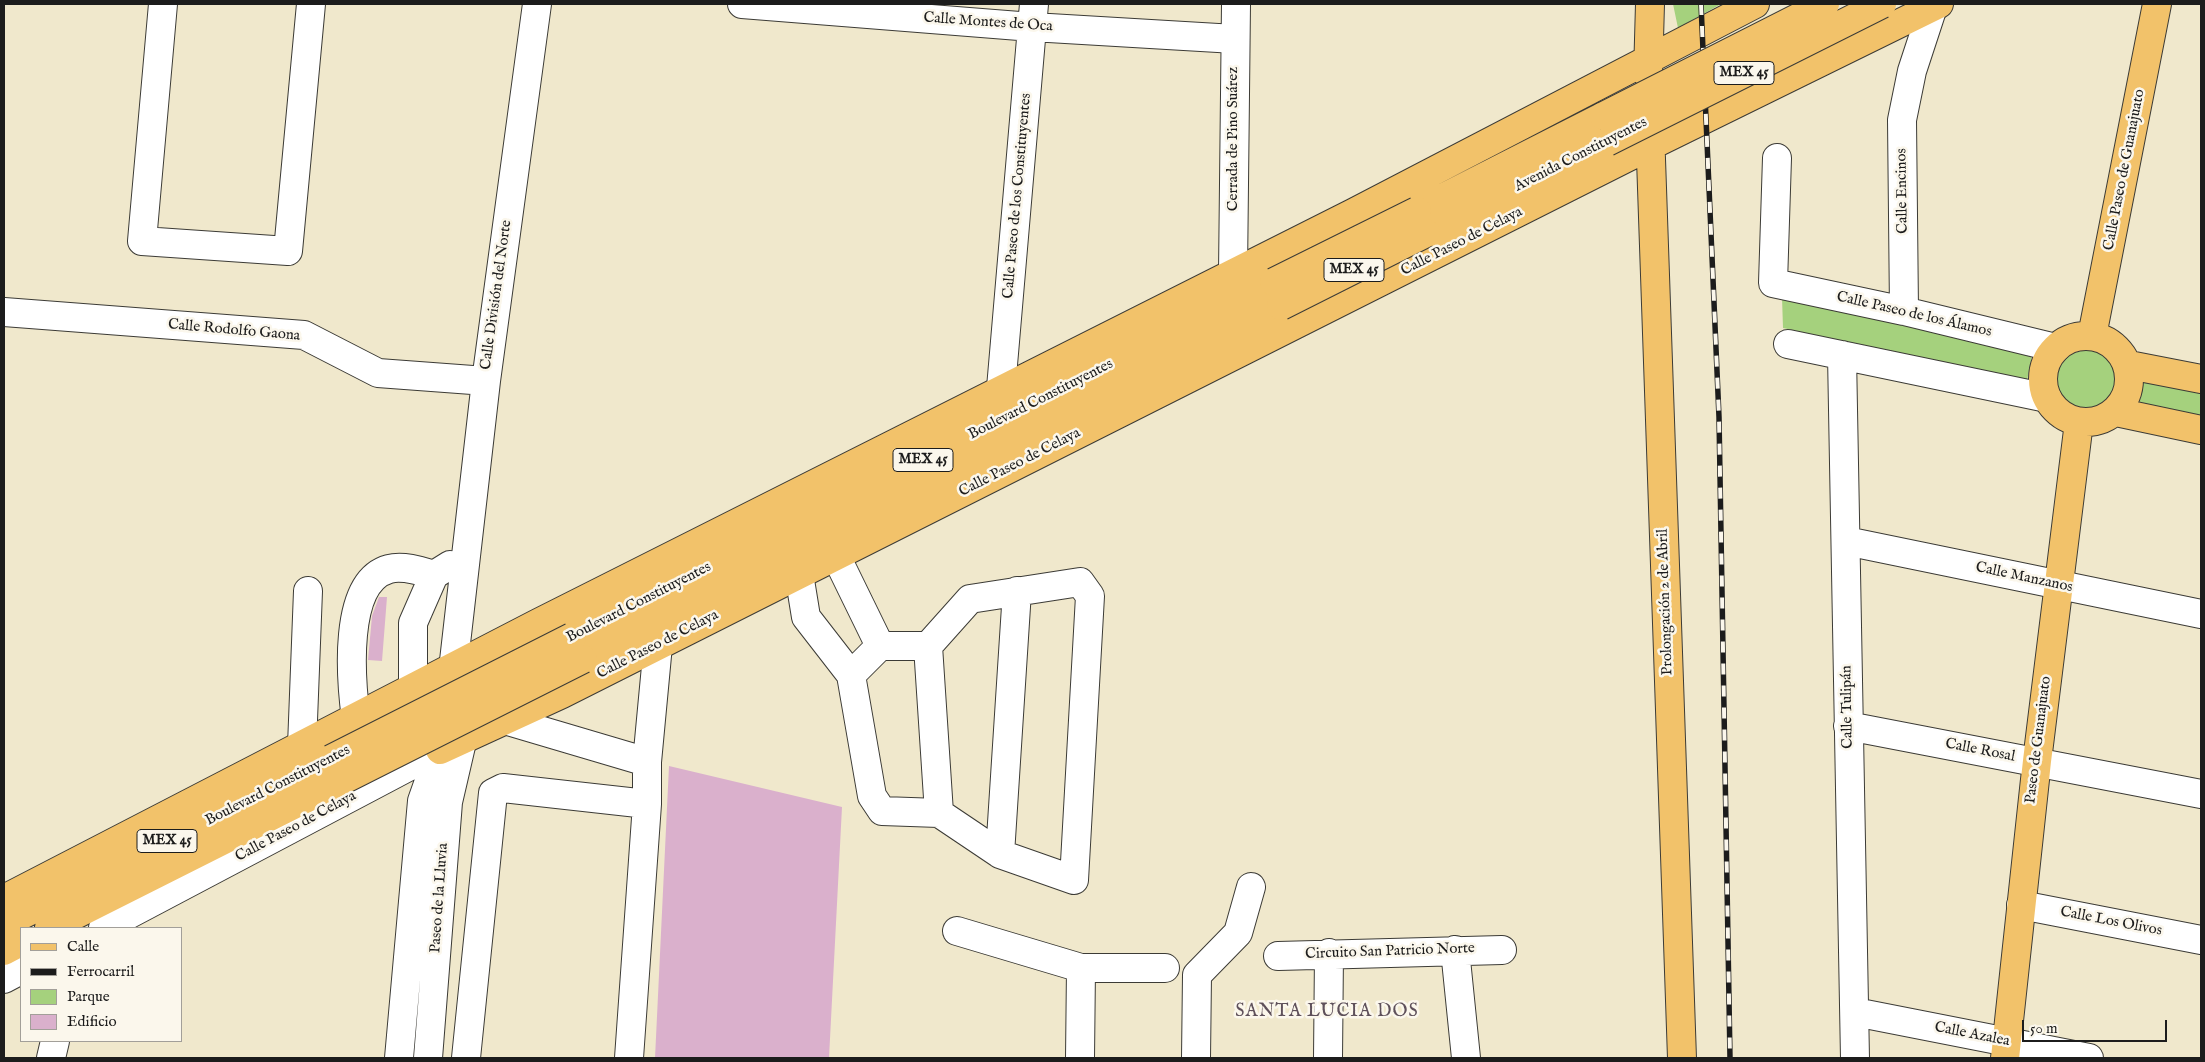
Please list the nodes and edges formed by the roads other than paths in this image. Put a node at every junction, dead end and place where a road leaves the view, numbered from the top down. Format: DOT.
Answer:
graph roads {
  1 [pos="163,4"];
  2 [pos="311,4"];
  3 [pos="538,4"];
  4 [pos="742,4"];
  5 [pos="1236,4"];
  6 [pos="1650,4"];
  7 [pos="1824,4"];
  8 [pos="1848,4"];
  9 [pos="2157,4"];
  10 [pos="1748,5"];
  11 [pos="1936,5"];
  12 [pos="1033,15"];
  13 [pos="1884,22"];
  14 [pos="1235,39"];
  15 [pos="1648,61"];
  16 [pos="1912,71"];
  17 [pos="1592,90"];
  18 [pos="1751,96"];
  19 [pos="1605,129"];
  20 [pos="1650,146"];
  21 [pos="1777,158"];
  22 [pos="1599,172"];
  23 [pos="1352,213"];
  24 [pos="1268,256"];
  25 [pos="1233,273"];
  26 [pos="1383,282"];
  27 [pos="1286,303"];
  28 [pos="1904,311"];
  29 [pos="4,312"];
  30 [pos="2092,336"];
  31 [pos="1788,344"];
  32 [pos="2056,348"];
  33 [pos="1842,355"];
  34 [pos="2129,365"];
  35 [pos="2201,379"];
  36 [pos="486,381"];
  37 [pos="1001,388"];
  38 [pos="2047,398"];
  39 [pos="2116,412"];
  40 [pos="2079,422"];
  41 [pos="2201,430"];
  42 [pos="1846,541"];
  43 [pos="466,554"];
  44 [pos="836,556"];
  45 [pos="799,574"];
  46 [pos="434,575"];
  47 [pos="2058,585"];
  48 [pos="463,586"];
  49 [pos="308,591"];
  50 [pos="1016,591"];
  51 [pos="2201,614"];
  52 [pos="538,623"];
  53 [pos="658,645"];
  54 [pos="880,646"];
  55 [pos="928,646"];
  56 [pos="479,653"];
  57 [pos="454,666"];
  58 [pos="851,675"];
  59 [pos="413,688"];
  60 [pos="562,694"];
  61 [pos="356,719"];
  62 [pos="505,720"];
  63 [pos="1848,726"];
  64 [pos="452,745"];
  65 [pos="302,746"];
  66 [pos="2037,761"];
  67 [pos="647,762"];
  68 [pos="337,769"];
  69 [pos="395,775"];
  70 [pos="2201,794"];
  71 [pos="647,804"];
  72 [pos="939,813"];
  73 [pos="1000,854"];
  74 [pos="1251,887"];
  75 [pos="4,899"];
  76 [pos="2020,905"];
  77 [pos="4,924"];
  78 [pos="51,927"];
  79 [pos="105,927"];
  80 [pos="957,931"];
  81 [pos="2201,940"];
  82 [pos="20,943"];
  83 [pos="1455,950"];
  84 [pos="1502,950"];
  85 [pos="4,951"];
  86 [pos="1330,953"];
  87 [pos="1278,956"];
  88 [pos="1081,968"];
  89 [pos="1165,968"];
  90 [pos="20,971"];
  91 [pos="4,979"];
  92 [pos="1856,1012"];
  93 [pos="55,1042"];
  94 [pos="2005,1050"];
  95 [pos="51,1058"];
  96 [pos="399,1058"];
  97 [pos="428,1058"];
  98 [pos="466,1058"];
  99 [pos="629,1058"];
  100 [pos="1080,1058"];
  101 [pos="1196,1058"];
  102 [pos="1328,1058"];
  103 [pos="1466,1058"];
  104 [pos="1682,1058"];
  105 [pos="1855,1058"];
  106 [pos="2089,1058"];
  1 -- 2 [label="street"];
  3 -- 36 [label="street, Calle División del Norte"];
  4 -- 12 [label="street, Calle Montes de Oca"];
  5 -- 14 [label="street, Cerrada de Pino Suárez"];
  6 -- 15 [label="main road, Prolongación 2 de Abril"];
  7 -- 19 [label="main road, Avenida Constituyentes / MEX 45, bridge"];
  8 -- 13 [label="street"];
  9 -- 30 [label="main road, Calle Paseo de Guanajuato"];
  10 -- 15 [label="main road"];
  10 -- 18 [label="main road"];
  11 -- 13 [label="main road, Calle Paseo de Celaya"];
  11 -- 16 [label="street, Calle Encinos"];
  12 -- 14 [label="street, Calle Montes de Oca"];
  12 -- 37 [label="street, Calle Paseo de los Constituyentes"];
  13 -- 16 [label="street"];
  13 -- 18 [label="main road, Calle Paseo de Celaya"];
  13 -- 19 [label="main road, Avenida Constituyentes / MEX 45, bridge"];
  14 -- 25 [label="street, Cerrada de Pino Suárez"];
  15 -- 17 [label="main road"];
  15 -- 20 [label="main road, Prolongación 2 de Abril"];
  16 -- 28 [label="street, Calle Encinos"];
  17 -- 22 [label="street"];
  17 -- 23 [label="main road"];
  18 -- 20 [label="main road, Calle Paseo de Celaya"];
  19 -- 27 [label="main road, Avenida Constituyentes / MEX 45, bridge"];
  20 -- 22 [label="main road, Calle Paseo de Celaya"];
  20 -- 104 [label="main road, Prolongación 2 de Abril"];
  21 -- 28 [label="street, Calle Paseo de los Álamos"];
  22 -- 26 [label="main road, Calle Paseo de Celaya"];
  23 -- 24 [label="main road"];
  23 -- 26 [label="street"];
  24 -- 25 [label="main road"];
  24 -- 27 [label="street"];
  25 -- 37 [label="main road"];
  26 -- 27 [label="main road, Calle Paseo de Celaya"];
  27 -- 44 [label="main road, Calle Paseo de Celaya"];
  27 -- 68 [label="main road, Boulevard Constituyentes / MEX 45, bridge"];
  28 -- 32 [label="street, Calle Paseo de los Álamos"];
  29 -- 36 [label="street, Calle Rodolfo Gaona"];
  30 -- 32 [label="main road"];
  30 -- 34 [label="main road"];
  31 -- 33 [label="street"];
  32 -- 38 [label="main road"];
  33 -- 38 [label="street"];
  33 -- 42 [label="street, Calle Tulipán"];
  34 -- 35 [label="main road"];
  34 -- 39 [label="main road"];
  36 -- 43 [label="street, Calle División del Norte"];
  37 -- 52 [label="main road"];
  38 -- 40 [label="main road"];
  39 -- 40 [label="main road"];
  39 -- 41 [label="main road"];
  40 -- 47 [label="main road, Paseo de Guanajuato"];
  42 -- 47 [label="street, Calle Manzanos"];
  42 -- 63 [label="street, Calle Tulipán"];
  43 -- 46 [label="street"];
  43 -- 48 [label="street, Calle División del Norte"];
  44 -- 45 [label="main road, Calle Paseo de Celaya"];
  44 -- 54 [label="street"];
  45 -- 53 [label="main road, Calle Paseo de Celaya"];
  45 -- 58 [label="street"];
  46 -- 59 [label="street"];
  46 -- 61 [label="street"];
  47 -- 51 [label="street, Calle Manzanos"];
  47 -- 66 [label="main road, Paseo de Guanajuato"];
  48 -- 56 [label="street, Calle División del Norte"];
  48 -- 57 [label="street, Calle División del Norte"];
  49 -- 65 [label="street"];
  50 -- 55 [label="street"];
  50 -- 73 [label="street"];
  50 -- 73 [label="street"];
  52 -- 56 [label="main road"];
  52 -- 60 [label="street"];
  53 -- 60 [label="main road, Calle Paseo de Celaya"];
  53 -- 67 [label="street"];
  54 -- 55 [label="street"];
  54 -- 58 [label="street"];
  55 -- 72 [label="street"];
  56 -- 57 [label="main road"];
  56 -- 64 [label="street, Calle División del Norte"];
  57 -- 59 [label="main road"];
  57 -- 64 [label="street, Calle División del Norte"];
  58 -- 72 [label="street"];
  59 -- 61 [label="main road"];
  60 -- 62 [label="main road, Calle Paseo de Celaya"];
  61 -- 65 [label="main road"];
  61 -- 69 [label="street"];
  62 -- 64 [label="main road, Calle Paseo de Celaya"];
  62 -- 67 [label="street"];
  63 -- 66 [label="street, Calle Rosal"];
  63 -- 92 [label="street, Calle Tulipán"];
  64 -- 69 [label="street, Calle Paseo de Celaya"];
  64 -- 96 [label="street, Paseo de la Lluvia"];
  64 -- 97 [label="street, Paseo de la Lluvia"];
  65 -- 75 [label="main road"];
  66 -- 70 [label="street, Calle Rosal"];
  66 -- 76 [label="main road, Paseo de Guanajuato"];
  67 -- 71 [label="street"];
  68 -- 77 [label="main road, Boulevard Constituyentes / MEX 45"];
  68 -- 78 [label="main road, Boulevard Constituyentes / MEX 45"];
  69 -- 79 [label="street, Calle Paseo de Celaya"];
  71 -- 98 [label="street"];
  71 -- 99 [label="street"];
  72 -- 73 [label="street"];
  74 -- 101 [label="street"];
  76 -- 81 [label="street, Calle Los Olivos"];
  76 -- 94 [label="main road, Paseo de Guanajuato"];
  80 -- 88 [label="street"];
  82 -- 85 [label="main road"];
  83 -- 84 [label="street, Circuito San Patricio Norte"];
  83 -- 86 [label="street, Circuito San Patricio Norte"];
  83 -- 103 [label="street"];
  86 -- 87 [label="street, Circuito San Patricio Norte"];
  86 -- 102 [label="street"];
  88 -- 89 [label="street"];
  88 -- 100 [label="street"];
  90 -- 91 [label="street"];
  92 -- 94 [label="street, Calle Azalea"];
  92 -- 105 [label="street, Calle Tulipán"];
  93 -- 95 [label="street"];
  94 -- 106 [label="street, Calle Azalea"];
}
